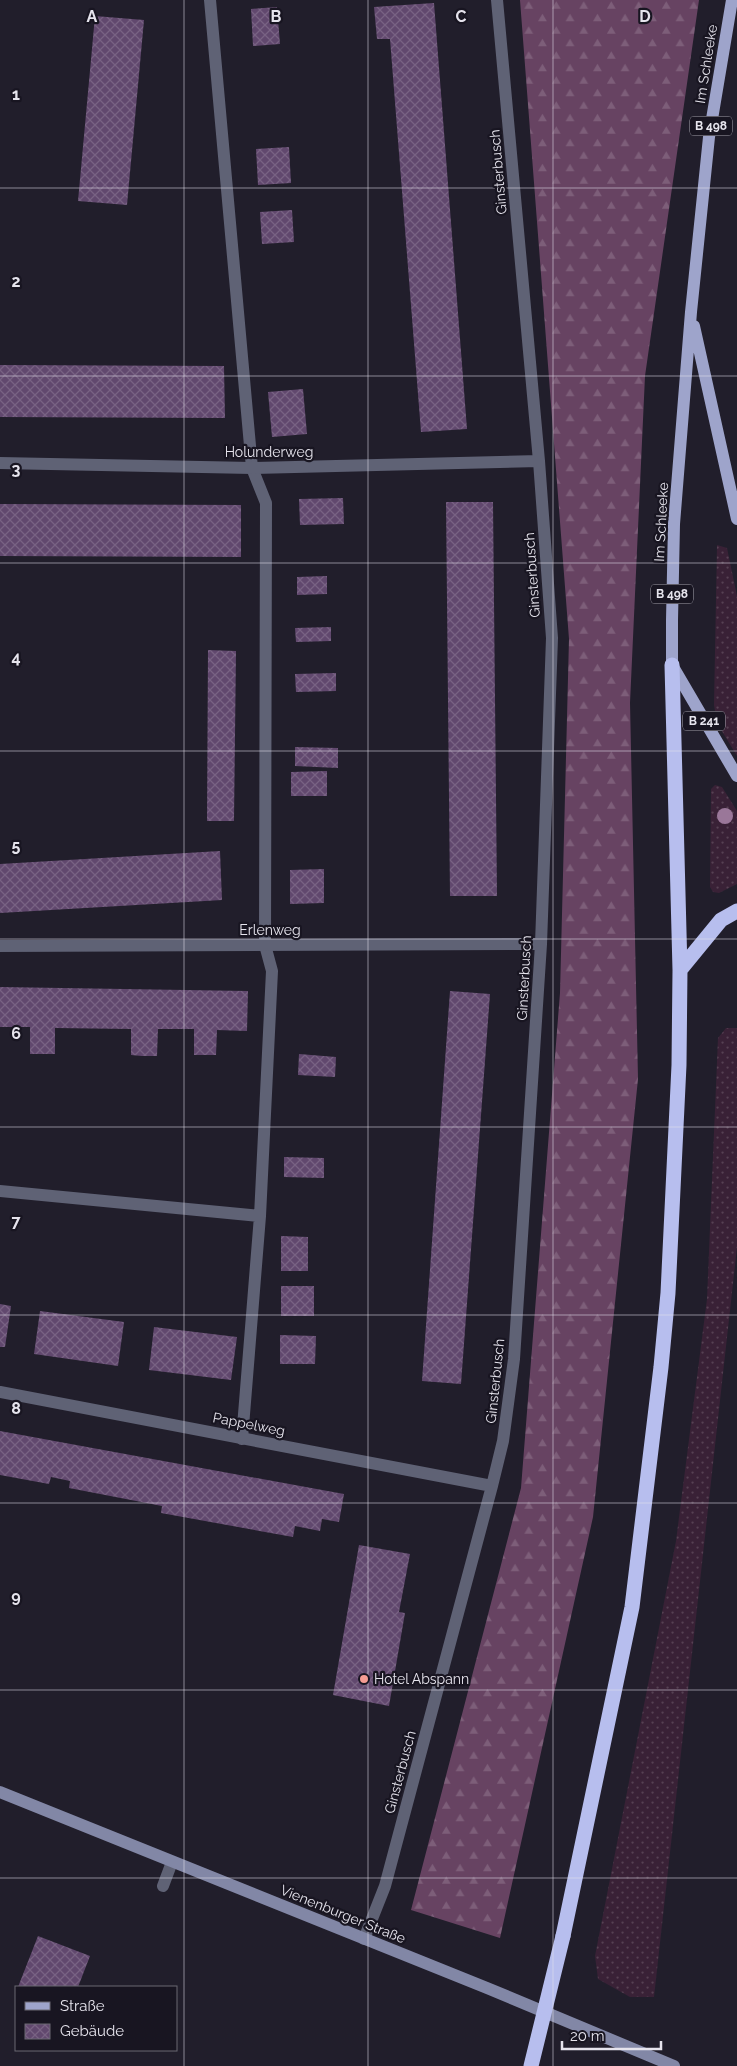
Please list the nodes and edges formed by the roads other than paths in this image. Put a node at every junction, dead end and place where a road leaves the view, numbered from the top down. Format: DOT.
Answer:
graph roads {
  1 [pos="210,0"];
  2 [pos="497,0"];
  3 [pos="732,0"];
  4 [pos="691,312"];
  5 [pos="539,461"];
  6 [pos="0,462"];
  7 [pos="252,468"];
  8 [pos="737,519"];
  9 [pos="672,665"];
  10 [pos="737,776"];
  11 [pos="737,911"];
  12 [pos="541,944"];
  13 [pos="0,946"];
  14 [pos="265,946"];
  15 [pos="680,970"];
  16 [pos="0,1191"];
  17 [pos="260,1216"];
  18 [pos="0,1392"];
  19 [pos="242,1438"];
  20 [pos="492,1486"];
  21 [pos="0,1792"];
  22 [pos="172,1862"];
  23 [pos="163,1886"];
  24 [pos="364,1939"];
  25 [pos="530,2066"];
  26 [pos="674,2066"];
  1 -- 7 [label="street"];
  2 -- 5 [label="street, Ginsterbusch"];
  3 -- 4 [label="main road, Im Schleeke / B 498"];
  4 -- 8 [label="main road, Im Schleeke"];
  4 -- 9 [label="main road, Im Schleeke / B 498"];
  5 -- 7 [label="street, Holunderweg"];
  5 -- 12 [label="street, Ginsterbusch"];
  6 -- 7 [label="street, Holunderweg"];
  7 -- 14 [label="street"];
  9 -- 10 [label="main road, B 241"];
  9 -- 15 [label="highway"];
  11 -- 15 [label="highway"];
  12 -- 14 [label="street, Erlenweg"];
  12 -- 20 [label="street, Ginsterbusch"];
  13 -- 14 [label="street, Erlenweg"];
  14 -- 17 [label="street"];
  15 -- 25 [label="highway, bridge"];
  16 -- 17 [label="street"];
  17 -- 19 [label="street"];
  18 -- 19 [label="street, Pappelweg"];
  19 -- 20 [label="street, Pappelweg"];
  20 -- 24 [label="street, Ginsterbusch"];
  21 -- 22 [label="street, Vienenburger Straße"];
  22 -- 23 [label="street"];
  22 -- 24 [label="street, Vienenburger Straße"];
  24 -- 26 [label="street, Vienenburger Straße"];
}
